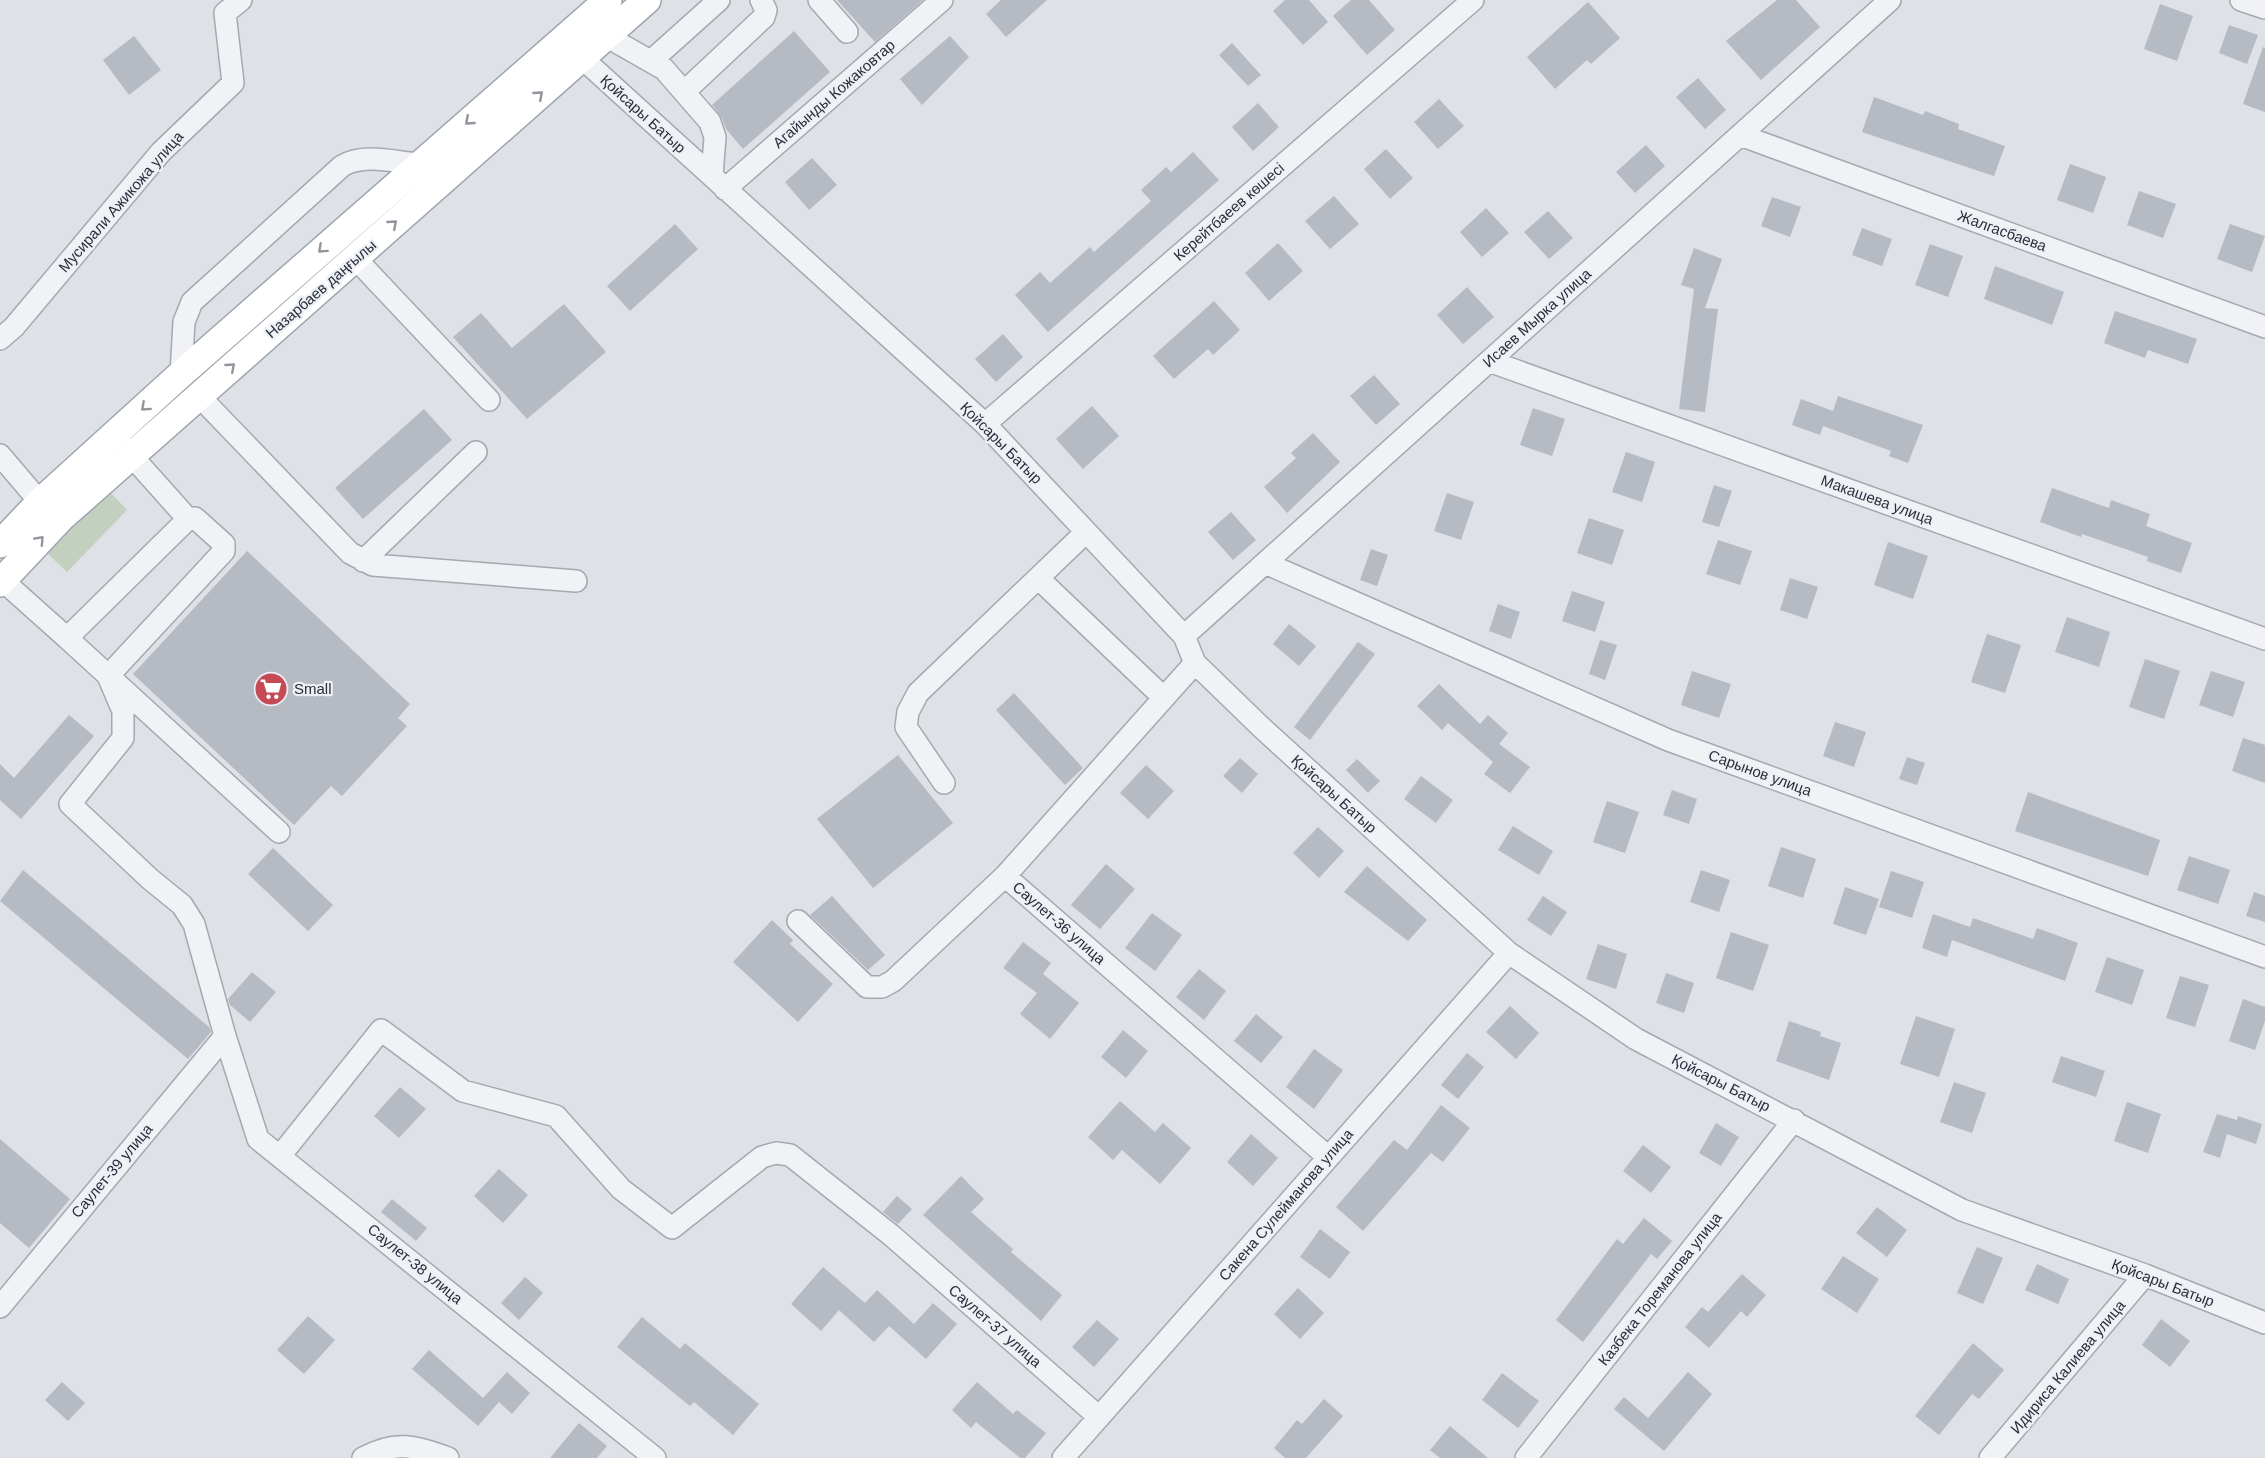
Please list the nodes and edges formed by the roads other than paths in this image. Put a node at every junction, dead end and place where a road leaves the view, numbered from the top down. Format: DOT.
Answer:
graph roads {
  1 [pos="241,0"];
  2 [pos="608,0"];
  3 [pos="647,0"];
  4 [pos="719,0"];
  5 [pos="761,0"];
  6 [pos="819,0"];
  7 [pos="942,0"];
  8 [pos="1473,0"];
  9 [pos="1890,0"];
  10 [pos="2241,0"];
  11 [pos="2265,8"];
  12 [pos="847,32"];
  13 [pos="606,36"];
  14 [pos="572,49"];
  15 [pos="651,61"];
  16 [pos="684,92"];
  17 [pos="1740,135"];
  18 [pos="418,164"];
  19 [pos="718,183"];
  20 [pos="355,258"];
  21 [pos="2265,327"];
  22 [pos="0,339"];
  23 [pos="1489,361"];
  24 [pos="181,375"];
  25 [pos="199,396"];
  26 [pos="489,400"];
  27 [pos="985,424"];
  28 [pos="113,436"];
  29 [pos="476,452"];
  30 [pos="0,455"];
  31 [pos="133,455"];
  32 [pos="40,502"];
  33 [pos="188,519"];
  34 [pos="1086,532"];
  35 [pos="0,544"];
  36 [pos="363,561"];
  37 [pos="1265,563"];
  38 [pos="1038,578"];
  39 [pos="576,581"];
  40 [pos="1,582"];
  41 [pos="1184,636"];
  42 [pos="67,638"];
  43 [pos="2265,639"];
  44 [pos="1195,663"];
  45 [pos="108,676"];
  46 [pos="1164,698"];
  47 [pos="944,783"];
  48 [pos="279,832"];
  49 [pos="1005,876"];
  50 [pos="798,921"];
  51 [pos="1509,953"];
  52 [pos="2265,957"];
  53 [pos="225,1036"];
  54 [pos="1794,1120"];
  55 [pos="280,1156"];
  56 [pos="1328,1157"];
  57 [pos="2145,1275"];
  58 [pos="0,1307"];
  59 [pos="2265,1323"];
  60 [pos="1100,1417"];
  61 [pos="363,1458"];
  62 [pos="448,1458"];
  63 [pos="655,1458"];
  64 [pos="1063,1458"];
  65 [pos="1526,1458"];
  66 [pos="1990,1458"];
  1 -- 22 [label="street, Мусирали Ажикожа улица"];
  2 -- 14 [label="main road, Назарбаев даңғылы"];
  3 -- 13 [label="main road, Назарбаев даңғылы"];
  4 -- 15 [label="street"];
  5 -- 16 [label="street"];
  6 -- 12 [label="street"];
  7 -- 19 [label="street, Агайынды Кожаковтар"];
  8 -- 27 [label="street, Керейтбаеев көшесі"];
  9 -- 17 [label="street, Исаев Мырка улица"];
  10 -- 11 [label="street"];
  13 -- 14 [label="main road, Назарбаев даңғылы"];
  13 -- 15 [label="street"];
  14 -- 18 [label="main road, Назарбаев даңғылы, one-way"];
  14 -- 19 [label="street, Қойсары Батыр"];
  20 -- 14 [label="main road, Назарбаев даңғылы, one-way"];
  15 -- 16 [label="street"];
  16 -- 19 [label="street"];
  17 -- 21 [label="street, Жалгасбаева"];
  17 -- 23 [label="street, Исаев Мырка улица"];
  18 -- 24 [label="main road, Назарбаев даңғылы, one-way"];
  18 -- 24 [label="street"];
  19 -- 27 [label="street, Қойсары Батыр"];
  25 -- 20 [label="main road, Назарбаев даңғылы, one-way"];
  20 -- 26 [label="street"];
  23 -- 37 [label="street, Исаев Мырка улица"];
  23 -- 43 [label="street, Макашева улица"];
  24 -- 25 [label="main road"];
  24 -- 28 [label="main road, Назарбаев даңғылы, one-way"];
  25 -- 31 [label="main road, Назарбаев даңғылы"];
  25 -- 36 [label="street"];
  27 -- 34 [label="street, Қойсары Батыр"];
  28 -- 31 [label="street"];
  28 -- 32 [label="main road, Назарбаев даңғылы"];
  29 -- 36 [label="street"];
  30 -- 32 [label="street"];
  31 -- 33 [label="street"];
  40 -- 31 [label="main road, Назарбаев даңғылы, one-way"];
  32 -- 35 [label="main road, Назарбаев даңғылы"];
  33 -- 42 [label="street"];
  33 -- 45 [label="street"];
  34 -- 38 [label="street"];
  34 -- 41 [label="street, Қойсары Батыр"];
  36 -- 39 [label="street"];
  37 -- 41 [label="street, Исаев Мырка улица"];
  37 -- 52 [label="street, Сарынов улица"];
  38 -- 46 [label="street"];
  38 -- 47 [label="street"];
  40 -- 42 [label="street"];
  41 -- 44 [label="street, Қойсары Батыр"];
  42 -- 45 [label="street"];
  44 -- 46 [label="street, Саулет-36 улица"];
  44 -- 51 [label="street, Қойсары Батыр"];
  45 -- 48 [label="street"];
  45 -- 53 [label="street, Саулет-38 улица"];
  46 -- 49 [label="street, Саулет-36 улица"];
  49 -- 50 [label="street"];
  49 -- 56 [label="street, Саулет-36 улица"];
  51 -- 54 [label="street, Қойсары Батыр"];
  51 -- 56 [label="street, Сакена Сулейманова улица"];
  53 -- 55 [label="street, Саулет-38 улица"];
  53 -- 58 [label="street, Саулет-39 улица"];
  54 -- 57 [label="street, Қойсары Батыр"];
  54 -- 65 [label="street, Казбека Тореманова улица"];
  55 -- 60 [label="street, Саулет-37 улица"];
  55 -- 63 [label="street, Саулет-38 улица"];
  56 -- 60 [label="street, Сакена Сулейманова улица"];
  57 -- 59 [label="street, Қойсары Батыр"];
  57 -- 66 [label="street, Идириса Калиева улица"];
  60 -- 64 [label="street, Сакена Сулейманова улица"];
  61 -- 62 [label="street"];
}
